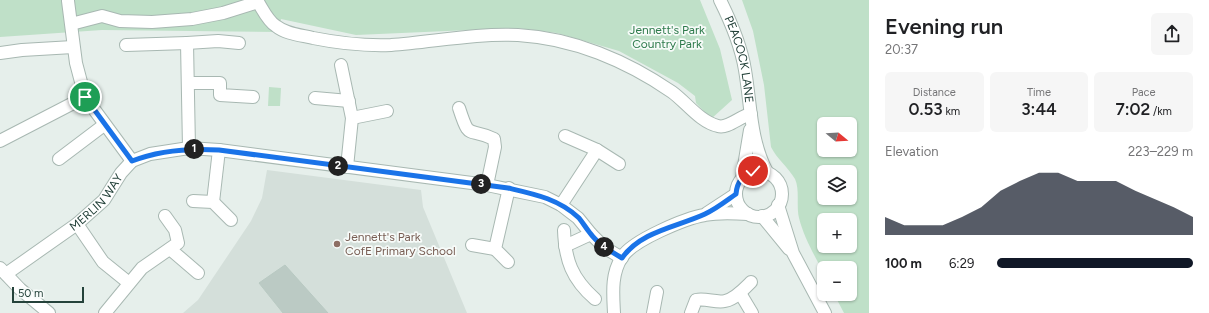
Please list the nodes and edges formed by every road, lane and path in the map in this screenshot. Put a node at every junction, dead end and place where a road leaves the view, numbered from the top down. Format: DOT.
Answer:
graph roads {
  1 [pos="720,0"];
  2 [pos="68,1"];
  3 [pos="75,23"];
  4 [pos="240,43"];
  5 [pos="126,45"];
  6 [pos="73,47"];
  7 [pos="187,47"];
  8 [pos="0,53"];
  9 [pos="342,65"];
  10 [pos="189,83"];
  11 [pos="85,97"];
  12 [pos="253,97"];
  13 [pos="314,98"];
  14 [pos="349,101"];
  15 [pos="459,108"];
  16 [pos="387,111"];
  17 [pos="751,117"];
  18 [pos="352,118"];
  19 [pos="104,125"];
  20 [pos="565,136"];
  21 [pos="0,141"];
  22 [pos="189,148"];
  23 [pos="219,150"];
  24 [pos="597,150"];
  25 [pos="59,159"];
  26 [pos="132,161"];
  27 [pos="619,164"];
  28 [pos="348,167"];
  29 [pos="766,172"];
  30 [pos="742,178"];
  31 [pos="488,185"];
  32 [pos="508,188"];
  33 [pos="736,194"];
  34 [pos="193,201"];
  35 [pos="213,202"];
  36 [pos="561,204"];
  37 [pos="778,205"];
  38 [pos="748,214"];
  39 [pos="704,215"];
  40 [pos="165,216"];
  41 [pos="762,216"];
  42 [pos="231,220"];
  43 [pos="77,224"];
  44 [pos="564,230"];
  45 [pos="591,234"];
  46 [pos="472,245"];
  47 [pos="565,246"];
  48 [pos="170,249"];
  49 [pos="495,249"];
  50 [pos="793,253"];
  51 [pos="622,258"];
  52 [pos="508,262"];
  53 [pos="3,271"];
  54 [pos="198,272"];
  55 [pos="751,282"];
  56 [pos="128,283"];
  57 [pos="656,292"];
  58 [pos="740,293"];
  59 [pos="595,299"];
  60 [pos="49,313"];
  61 [pos="105,313"];
  62 [pos="614,313"];
  63 [pos="653,313"];
  64 [pos="691,313"];
  65 [pos="752,313"];
  66 [pos="825,313"];
  1 -- 17 [label="street, PEACOCK LANE"];
  2 -- 6 [label="street"];
  3 -- 17 [label="street"];
  4 -- 7 [label="street"];
  5 -- 7 [label="street"];
  6 -- 8 [label="street"];
  6 -- 11 [label="street"];
  7 -- 10 [label="street"];
  9 -- 14 [label="street"];
  10 -- 12 [label="street"];
  10 -- 22 [label="street"];
  11 -- 19 [label="street"];
  11 -- 21 [label="street"];
  13 -- 14 [label="street"];
  14 -- 18 [label="street"];
  15 -- 31 [label="street"];
  16 -- 18 [label="street"];
  17 -- 29 [label="street, PEACOCK LANE"];
  17 -- 30 [label="street, PEACOCK LANE"];
  18 -- 28 [label="street"];
  19 -- 25 [label="street"];
  19 -- 26 [label="street"];
  20 -- 24 [label="street"];
  22 -- 23 [label="street, MERLIN WAY"];
  22 -- 26 [label="street, MERLIN WAY"];
  23 -- 28 [label="street, MERLIN WAY"];
  23 -- 35 [label="street"];
  24 -- 27 [label="street"];
  24 -- 36 [label="street"];
  26 -- 43 [label="street, MERLIN WAY"];
  28 -- 31 [label="street, MERLIN WAY"];
  29 -- 30 [label="street"];
  29 -- 37 [label="street"];
  30 -- 33 [label="street"];
  31 -- 32 [label="street, MERLIN WAY"];
  32 -- 36 [label="street, MERLIN WAY"];
  32 -- 49 [label="street"];
  33 -- 38 [label="street"];
  33 -- 39 [label="street"];
  34 -- 35 [label="street"];
  35 -- 42 [label="street"];
  36 -- 45 [label="street, MERLIN WAY"];
  37 -- 41 [label="street"];
  37 -- 50 [label="street"];
  38 -- 39 [label="street"];
  38 -- 41 [label="street"];
  39 -- 51 [label="street"];
  40 -- 48 [label="street"];
  41 -- 50 [label="street"];
  43 -- 53 [label="street, MERLIN WAY"];
  43 -- 56 [label="street"];
  44 -- 47 [label="street"];
  45 -- 47 [label="street"];
  45 -- 51 [label="street, MERLIN WAY"];
  46 -- 49 [label="street"];
  47 -- 59 [label="street"];
  48 -- 54 [label="street"];
  48 -- 56 [label="street"];
  49 -- 52 [label="street"];
  50 -- 66 [label="street"];
  51 -- 62 [label="street"];
  53 -- 60 [label="street"];
  55 -- 58 [label="street"];
  56 -- 61 [label="street"];
  57 -- 63 [label="street"];
  58 -- 64 [label="street"];
  58 -- 65 [label="street"];
}
